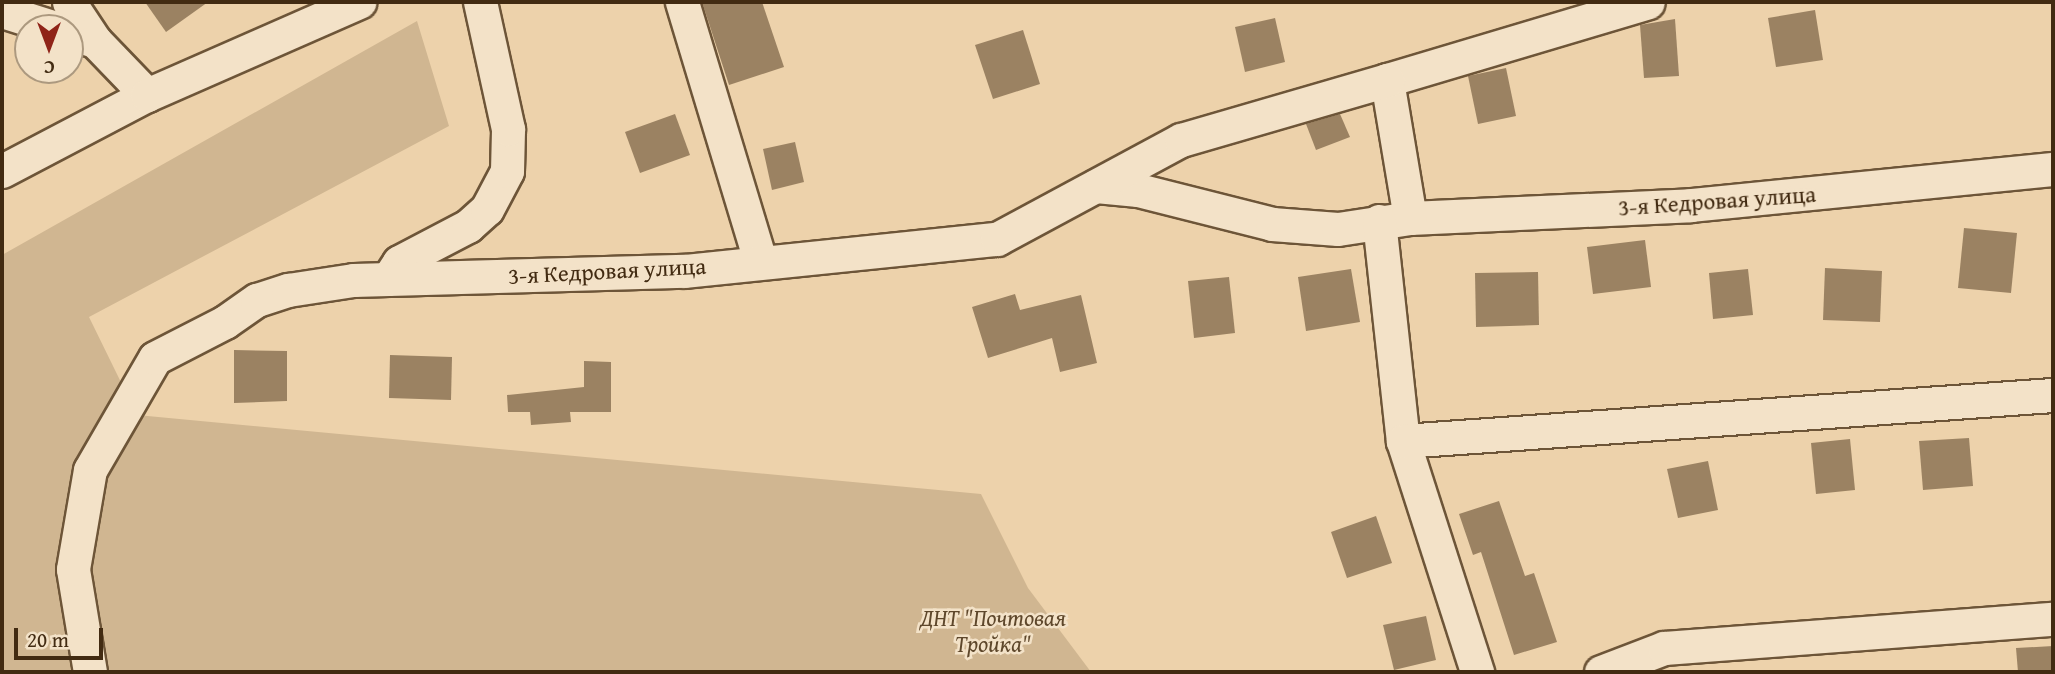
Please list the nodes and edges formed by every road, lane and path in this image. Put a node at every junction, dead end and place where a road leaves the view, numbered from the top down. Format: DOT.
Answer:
graph roads {
  1 [pos="359,2"];
  2 [pos="480,2"];
  3 [pos="682,2"];
  4 [pos="1648,2"];
  5 [pos="84,39"];
  6 [pos="1387,80"];
  7 [pos="146,95"];
  8 [pos="2053,169"];
  9 [pos="2,171"];
  10 [pos="1096,186"];
  11 [pos="1394,220"];
  12 [pos="760,260"];
  13 [pos="388,279"];
  14 [pos="2053,395"];
  15 [pos="1402,441"];
  16 [pos="2053,619"];
  17 [pos="90,672"];
  18 [pos="1477,672"];
  19 [pos="1601,672"];
  1 -- 7 [label="street"];
  2 -- 13 [label="street"];
  3 -- 12 [label="street"];
  4 -- 6 [label="street"];
  5 -- 7 [label="street"];
  6 -- 10 [label="street"];
  6 -- 11 [label="street"];
  7 -- 9 [label="street"];
  8 -- 11 [label="street, 3-я Кедровая улица"];
  10 -- 11 [label="street, 3-я Кедровая улица"];
  10 -- 12 [label="street, 3-я Кедровая улица"];
  11 -- 15 [label="street"];
  12 -- 13 [label="street, 3-я Кедровая улица"];
  13 -- 17 [label="street, 3-я Кедровая улица"];
  14 -- 15 [label="street"];
  15 -- 18 [label="street"];
  16 -- 19 [label="street"];
}
